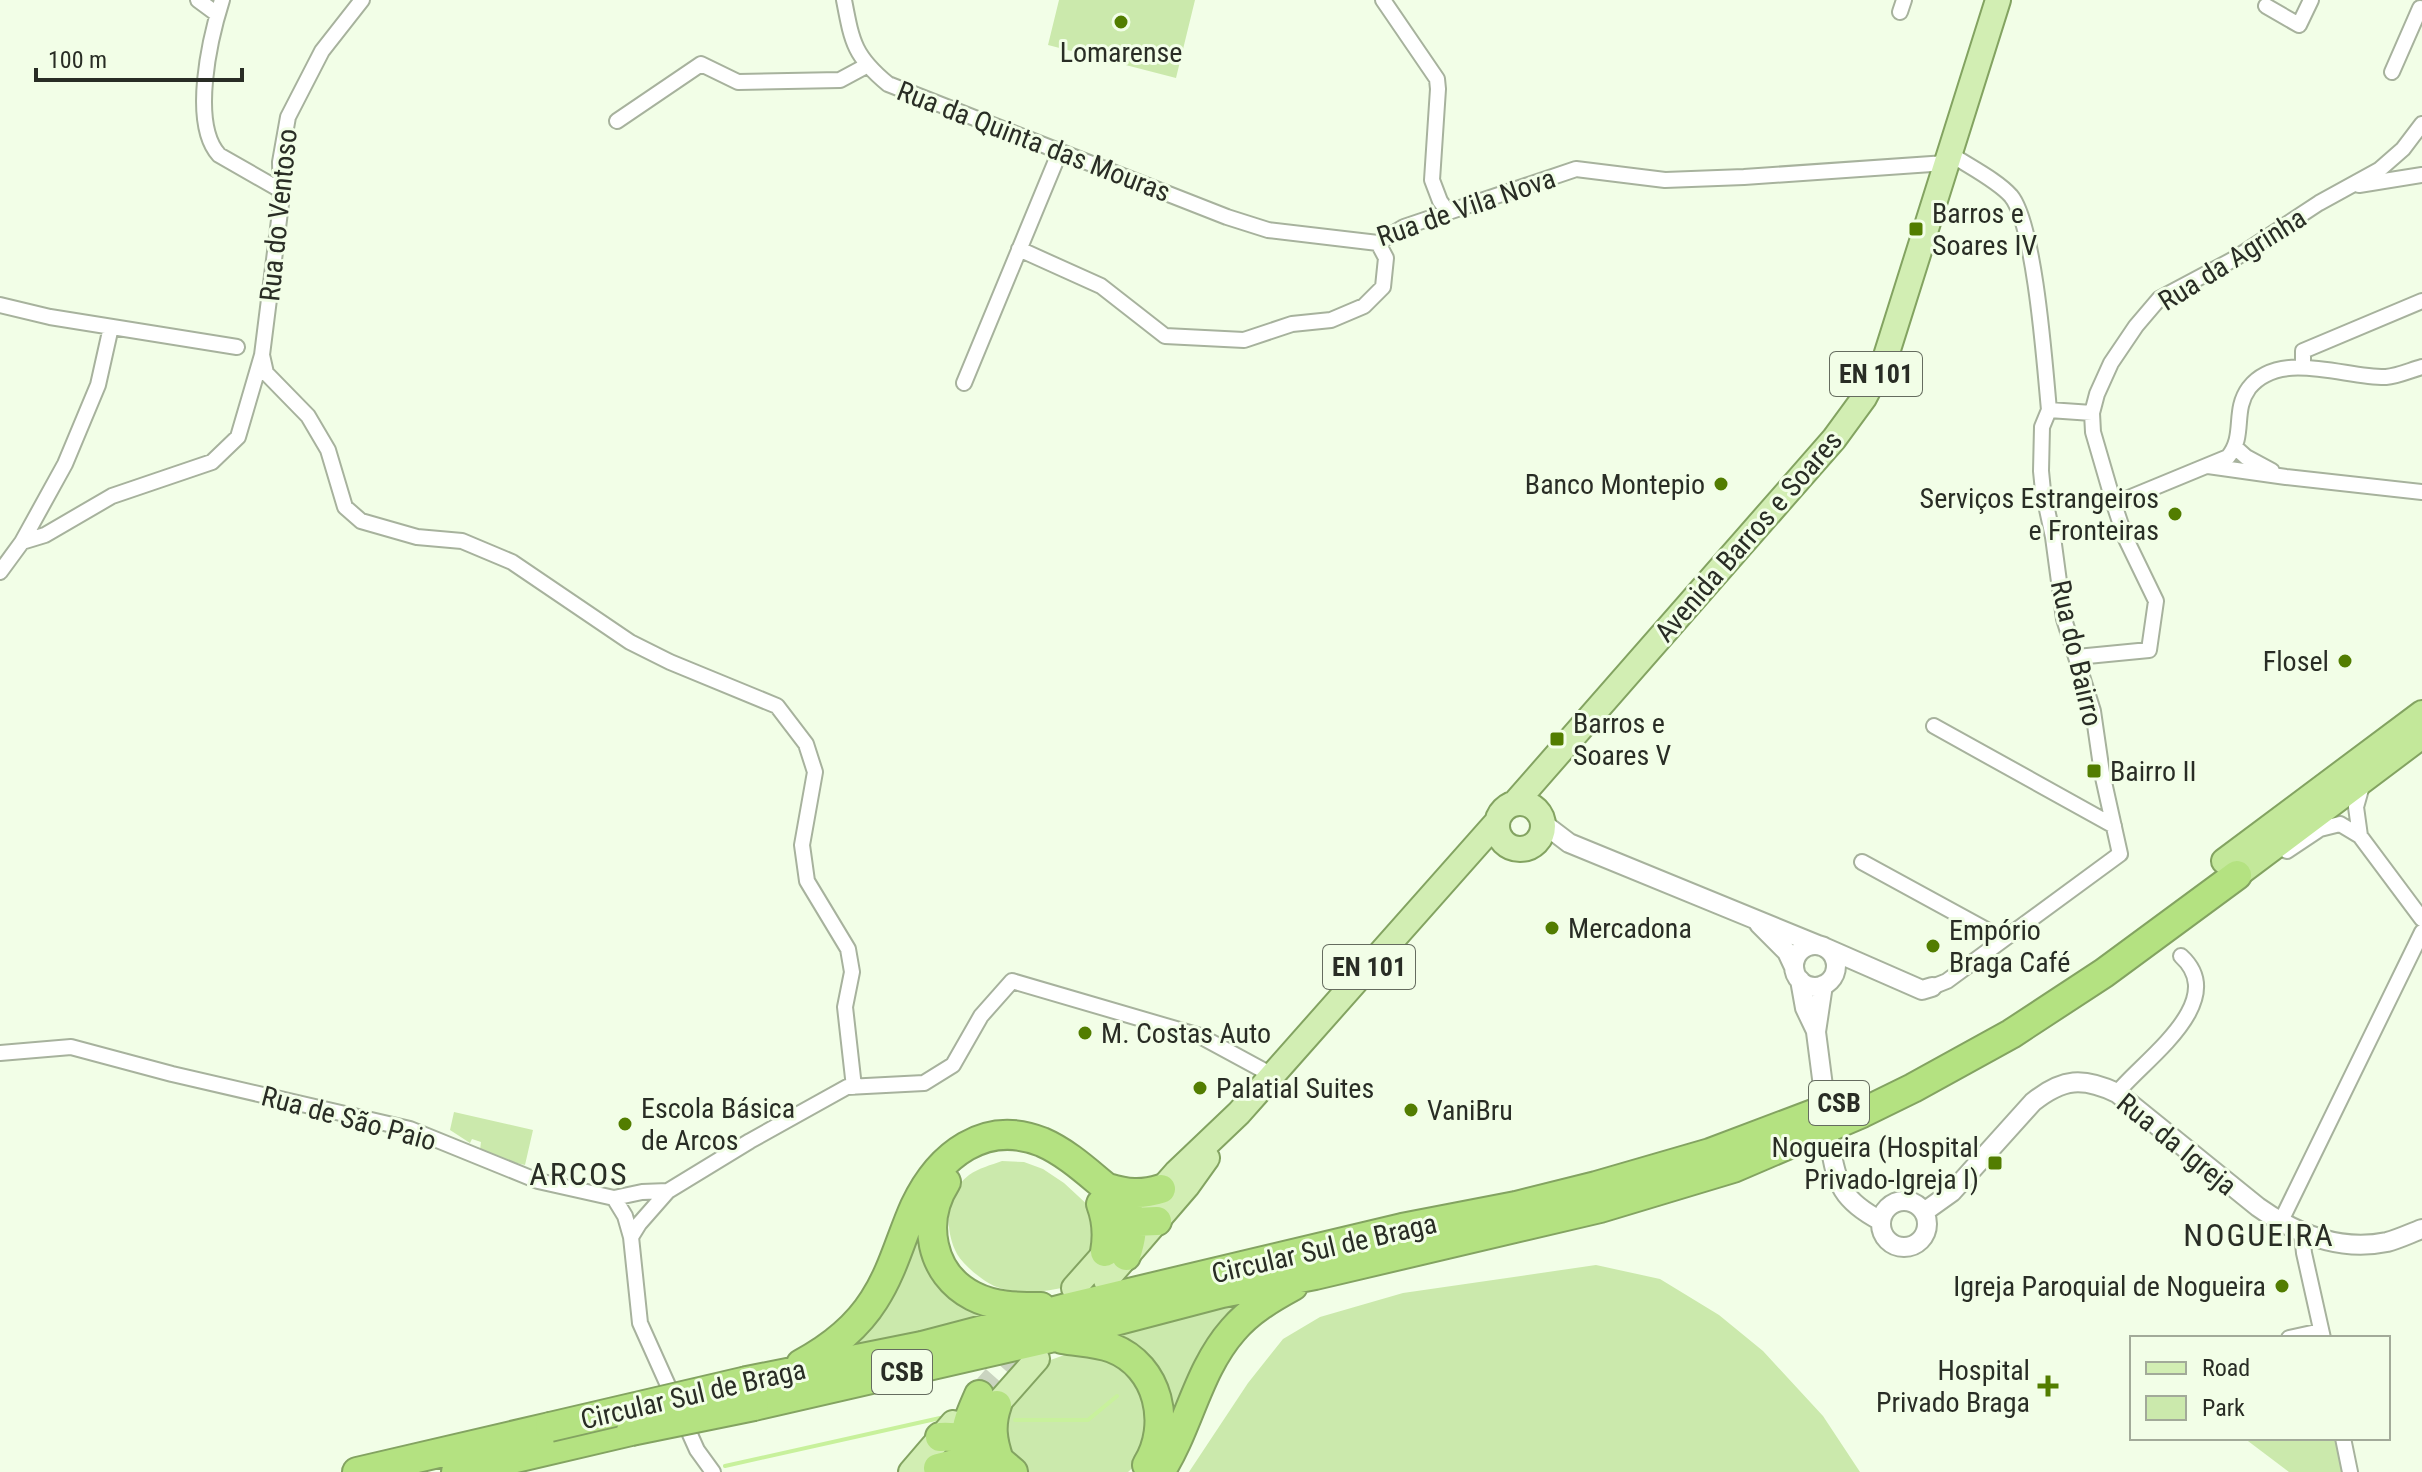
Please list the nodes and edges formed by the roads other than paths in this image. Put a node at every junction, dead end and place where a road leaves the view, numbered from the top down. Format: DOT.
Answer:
graph roads {
  1 [pos="198,0"];
  2 [pos="362,0"];
  3 [pos="844,0"];
  4 [pos="1383,0"];
  5 [pos="1998,0"];
  6 [pos="2311,0"];
  7 [pos="2266,6"];
  8 [pos="220,7"];
  9 [pos="2421,7"];
  10 [pos="866,66"];
  11 [pos="2392,72"];
  12 [pos="617,121"];
  13 [pos="2422,124"];
  14 [pos="1060,151"];
  15 [pos="2395,156"];
  16 [pos="1948,158"];
  17 [pos="2418,176"];
  18 [pos="2350,186"];
  19 [pos="282,191"];
  20 [pos="1448,212"];
  21 [pos="1227,217"];
  22 [pos="1378,243"];
  23 [pos="1019,249"];
  24 [pos="2422,301"];
  25 [pos="0,305"];
  26 [pos="111,327"];
  27 [pos="237,347"];
  28 [pos="262,355"];
  29 [pos="2303,367"];
  30 [pos="2422,367"];
  31 [pos="964,383"];
  32 [pos="2049,410"];
  33 [pos="2092,413"];
  34 [pos="2236,448"];
  35 [pos="2207,466"];
  36 [pos="2286,477"];
  37 [pos="2422,492"];
  38 [pos="2119,502"];
  39 [pos="22,542"];
  40 [pos="0,572"];
  41 [pos="2077,657"];
  42 [pos="2422,713"];
  43 [pos="1934,726"];
  44 [pos="2422,736"];
  45 [pos="2363,780"];
  46 [pos="1533,818"];
  47 [pos="1497,822"];
  48 [pos="2114,826"];
  49 [pos="2360,836"];
  50 [pos="1507,845"];
  51 [pos="1465,858"];
  52 [pos="1862,862"];
  53 [pos="2236,868"];
  54 [pos="1754,919"];
  55 [pos="2422,919"];
  56 [pos="2422,932"];
  57 [pos="2003,939"];
  58 [pos="1822,947"];
  59 [pos="2181,956"];
  60 [pos="1877,970"];
  61 [pos="1797,974"];
  62 [pos="1826,982"];
  63 [pos="1932,987"];
  64 [pos="1816,1032"];
  65 [pos="0,1053"];
  66 [pos="1272,1075"];
  67 [pos="854,1087"];
  68 [pos="2117,1093"];
  69 [pos="1824,1094"];
  70 [pos="1239,1113"];
  71 [pos="1830,1143"];
  72 [pos="1161,1189"];
  73 [pos="668,1191"];
  74 [pos="1104,1196"];
  75 [pos="614,1198"];
  76 [pos="1924,1212"];
  77 [pos="1881,1221"];
  78 [pos="1145,1222"];
  79 [pos="2280,1223"];
  80 [pos="2422,1229"];
  81 [pos="2302,1234"];
  82 [pos="631,1237"];
  83 [pos="1112,1263"];
  84 [pos="1315,1275"];
  85 [pos="1072,1297"];
  86 [pos="2322,1334"];
  87 [pos="1043,1348"];
  88 [pos="786,1372"];
  89 [pos="750,1393"];
  90 [pos="988,1400"];
  91 [pos="953,1437"];
  92 [pos="2343,1440"];
  93 [pos="997,1468"];
  94 [pos="928,1471"];
  95 [pos="357,1472"];
  96 [pos="456,1472"];
  97 [pos="713,1472"];
  98 [pos="1142,1472"];
  99 [pos="1160,1472"];
  100 [pos="2350,1472"];
  1 -- 8 [label="street"];
  2 -- 19 [label="street, Rua do Ventoso"];
  3 -- 10 [label="street, Rua da Quinta das Mouras"];
  4 -- 20 [label="street"];
  5 -- 16 [label="main road, Avenida Barros e Soares / EN 101"];
  6 -- 7 [label="street"];
  8 -- 19 [label="street"];
  9 -- 11 [label="street"];
  10 -- 12 [label="street"];
  10 -- 14 [label="street, Rua da Quinta das Mouras"];
  13 -- 15 [label="street, Rua da Agrinha"];
  14 -- 21 [label="street, Rua da Quinta das Mouras"];
  14 -- 23 [label="street"];
  15 -- 17 [label="street"];
  15 -- 18 [label="street, Rua da Agrinha"];
  16 -- 20 [label="street, Rua de Vila Nova"];
  16 -- 32 [label="street, Rua do Bairro"];
  16 -- 46 [label="main road, Avenida Barros e Soares / EN 101"];
  17 -- 18 [label="street"];
  18 -- 33 [label="street, Rua da Agrinha"];
  19 -- 28 [label="street, Rua do Ventoso"];
  20 -- 22 [label="street, Rua de Vila Nova"];
  21 -- 22 [label="street, Rua de Vila Nova"];
  22 -- 23 [label="street"];
  23 -- 31 [label="street"];
  24 -- 29 [label="street"];
  25 -- 26 [label="street"];
  26 -- 27 [label="street"];
  26 -- 39 [label="street"];
  28 -- 39 [label="street, Rua do Ventoso"];
  28 -- 67 [label="street"];
  29 -- 30 [label="street"];
  29 -- 34 [label="street"];
  32 -- 33 [label="street"];
  32 -- 41 [label="street, Rua do Bairro"];
  33 -- 38 [label="street, Rua da Agrinha"];
  34 -- 35 [label="street"];
  34 -- 36 [label="street"];
  35 -- 36 [label="street"];
  35 -- 38 [label="street"];
  36 -- 37 [label="street"];
  38 -- 41 [label="street"];
  39 -- 40 [label="street"];
  41 -- 48 [label="street, Rua do Bairro"];
  42 -- 53 [label="highway, CSB"];
  43 -- 48 [label="street"];
  44 -- 45 [label="highway, CSB"];
  45 -- 49 [label="street"];
  45 -- 53 [label="highway, CSB"];
  46 -- 47 [label="main road"];
  46 -- 50 [label="main road"];
  46 -- 54 [label="street"];
  47 -- 50 [label="main road"];
  47 -- 51 [label="main road, EN 101"];
  48 -- 57 [label="street, Rua do Bairro"];
  49 -- 53 [label="street"];
  49 -- 55 [label="street"];
  50 -- 51 [label="main road"];
  51 -- 66 [label="main road, EN 101"];
  52 -- 57 [label="street"];
  53 -- 84 [label="highway, Circular Sul de Braga / CSB"];
  53 -- 85 [label="highway, Circular Sul de Braga / CSB"];
  54 -- 58 [label="street"];
  54 -- 61 [label="street"];
  56 -- 79 [label="street"];
  57 -- 63 [label="street"];
  58 -- 60 [label="street"];
  58 -- 61 [label="street"];
  58 -- 62 [label="street"];
  59 -- 68 [label="street"];
  60 -- 62 [label="street"];
  60 -- 63 [label="street"];
  61 -- 62 [label="street"];
  61 -- 64 [label="street"];
  62 -- 64 [label="street"];
  64 -- 69 [label="street"];
  65 -- 75 [label="street, Rua de São Paio"];
  66 -- 67 [label="street, Rua de São Paio"];
  66 -- 70 [label="main road, EN 101"];
  67 -- 73 [label="street, Rua de São Paio"];
  68 -- 76 [label="street, Rua da Igreja"];
  68 -- 79 [label="street, Rua da Igreja"];
  70 -- 72 [label="main road, EN 101"];
  70 -- 78 [label="main road, EN 101"];
  71 -- 77 [label="street"];
  72 -- 74 [label="highway"];
  72 -- 78 [label="main road, EN 101"];
  73 -- 75 [label="street, Rua de São Paio"];
  73 -- 82 [label="street"];
  74 -- 78 [label="highway"];
  74 -- 83 [label="highway"];
  74 -- 85 [label="highway"];
  74 -- 88 [label="highway"];
  75 -- 82 [label="street"];
  76 -- 77 [label="street"];
  76 -- 77 [label="street"];
  78 -- 83 [label="highway"];
  79 -- 81 [label="street, Rua da Igreja"];
  80 -- 81 [label="street, Rua da Igreja"];
  81 -- 86 [label="street"];
  82 -- 97 [label="street"];
  83 -- 85 [label="main road"];
  84 -- 87 [label="highway, Circular Sul de Braga / CSB"];
  84 -- 99 [label="highway"];
  85 -- 88 [label="highway, Circular Sul de Braga / CSB"];
  87 -- 89 [label="highway, Circular Sul de Braga / CSB"];
  87 -- 90 [label="main road"];
  87 -- 98 [label="highway"];
  88 -- 89 [label="highway, Circular Sul de Braga / CSB"];
  89 -- 95 [label="highway, Circular Sul de Braga / CSB, bridge"];
  89 -- 96 [label="highway, Circular Sul de Braga / CSB, bridge"];
  90 -- 91 [label="highway"];
  90 -- 93 [label="highway"];
  91 -- 93 [label="highway"];
  91 -- 94 [label="main road"];
  92 -- 100 [label="street"];
  93 -- 94 [label="highway"];
}
